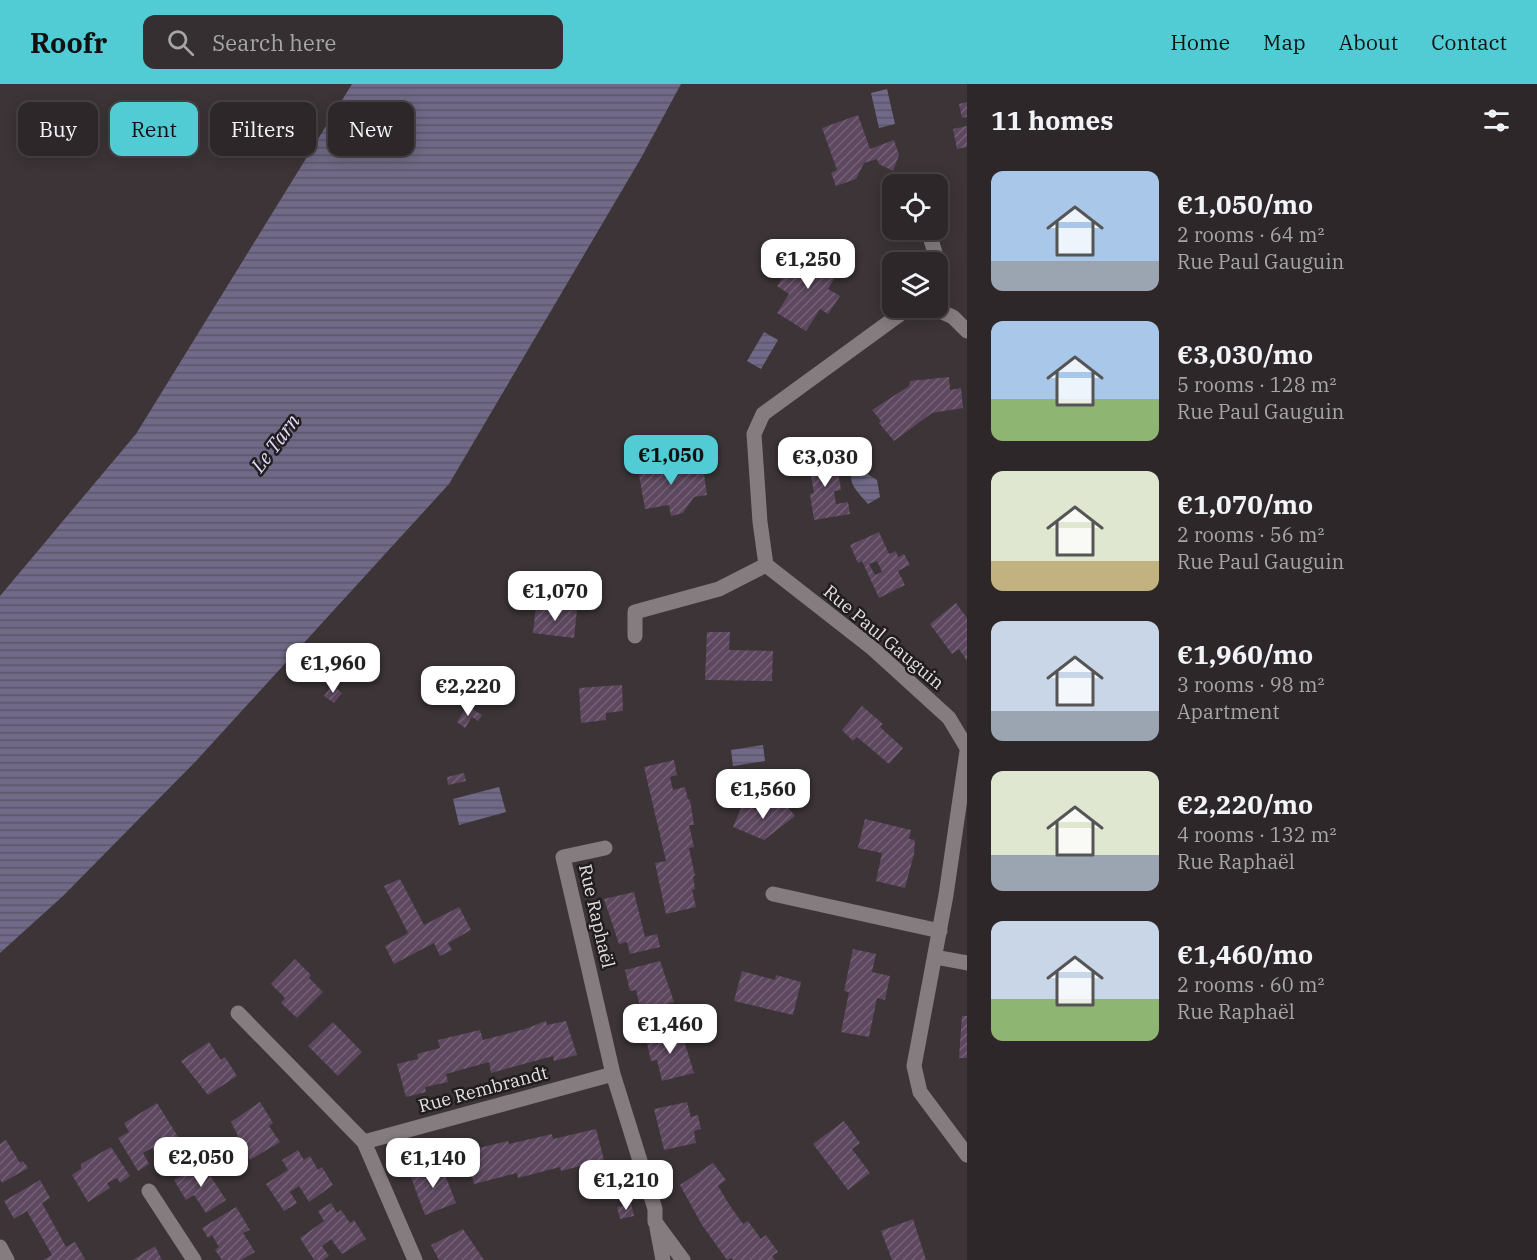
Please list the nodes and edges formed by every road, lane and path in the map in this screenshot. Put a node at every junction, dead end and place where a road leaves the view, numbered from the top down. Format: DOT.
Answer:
graph roads {
  1 [pos="948,315"];
  2 [pos="895,318"];
  3 [pos="967,331"];
  4 [pos="766,565"];
  5 [pos="635,636"];
  6 [pos="967,749"];
  7 [pos="605,848"];
  8 [pos="773,894"];
  9 [pos="940,931"];
  10 [pos="935,957"];
  11 [pos="967,963"];
  12 [pos="237,1014"];
  13 [pos="613,1074"];
  14 [pos="364,1142"];
  15 [pos="967,1155"];
  16 [pos="149,1191"];
  17 [pos="656,1222"];
  18 [pos="0,1247"];
  19 [pos="8,1260"];
  20 [pos="194,1260"];
  21 [pos="415,1260"];
  22 [pos="663,1260"];
  23 [pos="683,1260"];
  1 -- 3 [label="street"];
  2 -- 4 [label="street"];
  4 -- 5 [label="street"];
  4 -- 6 [label="street, Rue Paul Gauguin"];
  6 -- 9 [label="street, Rue Paul Gauguin"];
  7 -- 13 [label="street, Rue Raphaël"];
  8 -- 9 [label="street"];
  9 -- 10 [label="street, Rue Paul Gauguin"];
  10 -- 11 [label="street"];
  10 -- 15 [label="street, Rue Paul Gauguin"];
  12 -- 14 [label="street"];
  13 -- 14 [label="street, Rue Rembrandt"];
  13 -- 17 [label="street, Rue Raphaël"];
  14 -- 21 [label="street"];
  16 -- 20 [label="street"];
  17 -- 22 [label="street"];
  17 -- 23 [label="street, Rue Raphaël"];
  18 -- 19 [label="street"];
}
